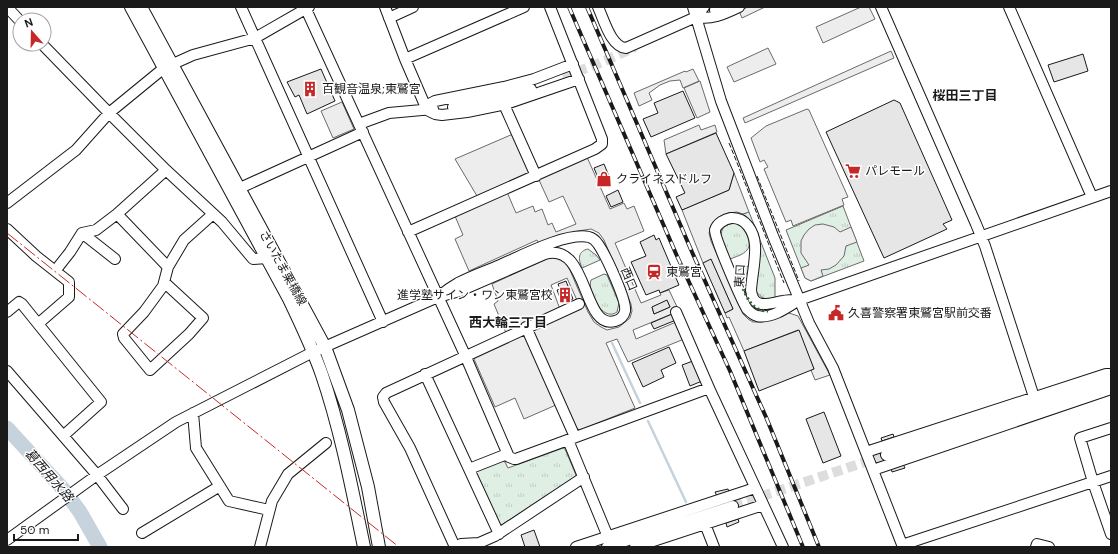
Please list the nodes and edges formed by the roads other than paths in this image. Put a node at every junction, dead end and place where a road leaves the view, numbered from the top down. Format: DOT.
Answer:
graph roads {
  1 [pos="131,7"];
  2 [pos="141,7"];
  3 [pos="241,7"];
  4 [pos="385,7"];
  5 [pos="414,7"];
  6 [pos="524,7"];
  7 [pos="550,7"];
  8 [pos="598,7"];
  9 [pos="704,7"];
  10 [pos="739,7"];
  11 [pos="880,7"];
  12 [pos="1009,7"];
  13 [pos="307,8"];
  14 [pos="694,12"];
  15 [pos="389,18"];
  16 [pos="254,38"];
  17 [pos="50,52"];
  18 [pos="405,59"];
  19 [pos="573,64"];
  20 [pos="168,66"];
  21 [pos="563,78"];
  22 [pos="579,79"];
  23 [pos="506,104"];
  24 [pos="427,110"];
  25 [pos="109,113"];
  26 [pos="361,128"];
  27 [pos="308,156"];
  28 [pos="166,170"];
  29 [pos="536,176"];
  30 [pos="240,188"];
  31 [pos="1111,191"];
  32 [pos="1092,197"];
  33 [pos="7,203"];
  34 [pos="117,214"];
  35 [pos="213,214"];
  36 [pos="7,229"];
  37 [pos="408,232"];
  38 [pos="82,233"];
  39 [pos="981,236"];
  40 [pos="266,258"];
  41 [pos="115,260"];
  42 [pos="168,267"];
  43 [pos="55,271"];
  44 [pos="164,282"];
  45 [pos="438,297"];
  46 [pos="799,300"];
  47 [pos="578,304"];
  48 [pos="7,312"];
  49 [pos="676,312"];
  50 [pos="383,322"];
  51 [pos="39,323"];
  52 [pos="526,328"];
  53 [pos="325,346"];
  54 [pos="313,352"];
  55 [pos="465,355"];
  56 [pos="7,371"];
  57 [pos="425,374"];
  58 [pos="1111,374"];
  59 [pos="1111,381"];
  60 [pos="709,388"];
  61 [pos="1111,389"];
  62 [pos="1034,397"];
  63 [pos="193,413"];
  64 [pos="1111,428"];
  65 [pos="62,436"];
  66 [pos="572,438"];
  67 [pos="326,443"];
  68 [pos="866,452"];
  69 [pos="508,454"];
  70 [pos="886,455"];
  71 [pos="469,469"];
  72 [pos="873,470"];
  73 [pos="97,475"];
  74 [pos="1111,476"];
  75 [pos="584,477"];
  76 [pos="1093,482"];
  77 [pos="220,486"];
  78 [pos="755,488"];
  79 [pos="763,505"];
  80 [pos="732,506"];
  81 [pos="123,510"];
  82 [pos="269,510"];
  83 [pos="705,524"];
  84 [pos="142,533"];
  85 [pos="499,534"];
  86 [pos="1111,534"];
  87 [pos="7,540"];
  88 [pos="607,542"];
  89 [pos="903,546"];
  90 [pos="260,547"];
  91 [pos="364,547"];
  92 [pos="379,547"];
  93 [pos="455,547"];
  94 [pos="576,547"];
  95 [pos="635,547"];
  96 [pos="714,547"];
  97 [pos="783,547"];
  98 [pos="1036,547"];
  99 [pos="1050,547"];
  1 -- 20 [label="main road, さいたま栗橋線"];
  2 -- 20 [label="main road, さいたま栗橋線"];
  3 -- 16 [label="street"];
  4 -- 15 [label="street"];
  5 -- 15 [label="street"];
  6 -- 18 [label="street"];
  7 -- 19 [label="street"];
  8 -- 14 [label="street"];
  9 -- 14 [label="street"];
  10 -- 14 [label="street"];
  11 -- 39 [label="street"];
  12 -- 32 [label="street"];
  13 -- 16 [label="street"];
  13 -- 26 [label="street"];
  14 -- 46 [label="street"];
  15 -- 18 [label="street"];
  16 -- 20 [label="street"];
  16 -- 27 [label="street"];
  17 -- 25 [label="street"];
  18 -- 24 [label="street"];
  19 -- 22 [label="street"];
  19 -- 24 [label="street"];
  20 -- 25 [label="street"];
  20 -- 30 [label="main road, さいたま栗橋線"];
  20 -- 40 [label="main road, さいたま栗橋線"];
  21 -- 24 [label="street"];
  22 -- 23 [label="street"];
  22 -- 29 [label="street"];
  23 -- 24 [label="street"];
  23 -- 29 [label="street"];
  24 -- 26 [label="street"];
  25 -- 28 [label="street"];
  25 -- 33 [label="street"];
  26 -- 27 [label="street"];
  26 -- 37 [label="street"];
  27 -- 30 [label="street"];
  27 -- 50 [label="street"];
  28 -- 34 [label="street"];
  28 -- 35 [label="street"];
  29 -- 37 [label="street"];
  30 -- 53 [label="main road, さいたま栗橋線"];
  31 -- 32 [label="street"];
  32 -- 39 [label="street"];
  34 -- 38 [label="street"];
  34 -- 42 [label="street"];
  35 -- 40 [label="street"];
  35 -- 42 [label="street"];
  36 -- 43 [label="street"];
  37 -- 45 [label="street"];
  38 -- 41 [label="street"];
  38 -- 43 [label="street"];
  39 -- 46 [label="street"];
  39 -- 62 [label="street"];
  40 -- 54 [label="main road, さいたま栗橋線"];
  42 -- 44 [label="street"];
  43 -- 51 [label="street"];
  44 -- 44 [label="street"];
  45 -- 45 [label="street, 西口"];
  45 -- 50 [label="street"];
  45 -- 55 [label="street"];
  46 -- 46 [label="street, 東口"];
  46 -- 68 [label="street"];
  47 -- 52 [label="street"];
  48 -- 51 [label="street"];
  49 -- 60 [label="street"];
  50 -- 53 [label="street"];
  51 -- 65 [label="street"];
  52 -- 55 [label="street"];
  52 -- 66 [label="street"];
  53 -- 54 [label="street"];
  53 -- 92 [label="main road, さいたま栗橋線"];
  54 -- 63 [label="street"];
  54 -- 91 [label="main road, さいたま栗橋線"];
  55 -- 57 [label="street"];
  55 -- 69 [label="street"];
  56 -- 65 [label="street"];
  57 -- 71 [label="street"];
  57 -- 93 [label="street"];
  58 -- 62 [label="street"];
  59 -- 70 [label="street"];
  60 -- 66 [label="street"];
  60 -- 78 [label="street"];
  61 -- 72 [label="street"];
  62 -- 68 [label="street"];
  63 -- 73 [label="street"];
  63 -- 77 [label="street"];
  64 -- 76 [label="street"];
  65 -- 73 [label="street"];
  66 -- 69 [label="street"];
  66 -- 75 [label="street"];
  67 -- 82 [label="street"];
  68 -- 72 [label="street"];
  69 -- 71 [label="street"];
  71 -- 85 [label="street"];
  72 -- 89 [label="street"];
  73 -- 81 [label="street"];
  73 -- 87 [label="street"];
  74 -- 76 [label="street"];
  75 -- 85 [label="street"];
  75 -- 88 [label="street"];
  76 -- 86 [label="street"];
  76 -- 89 [label="street"];
  77 -- 82 [label="street"];
  77 -- 84 [label="street"];
  78 -- 79 [label="street"];
  78 -- 88 [label="street"];
  79 -- 83 [label="street"];
  79 -- 97 [label="street"];
  80 -- 88 [label="street"];
  82 -- 90 [label="street"];
  83 -- 95 [label="street"];
  83 -- 96 [label="street"];
  85 -- 93 [label="street"];
  88 -- 94 [label="street"];
  98 -- 99 [label="street"];
}
